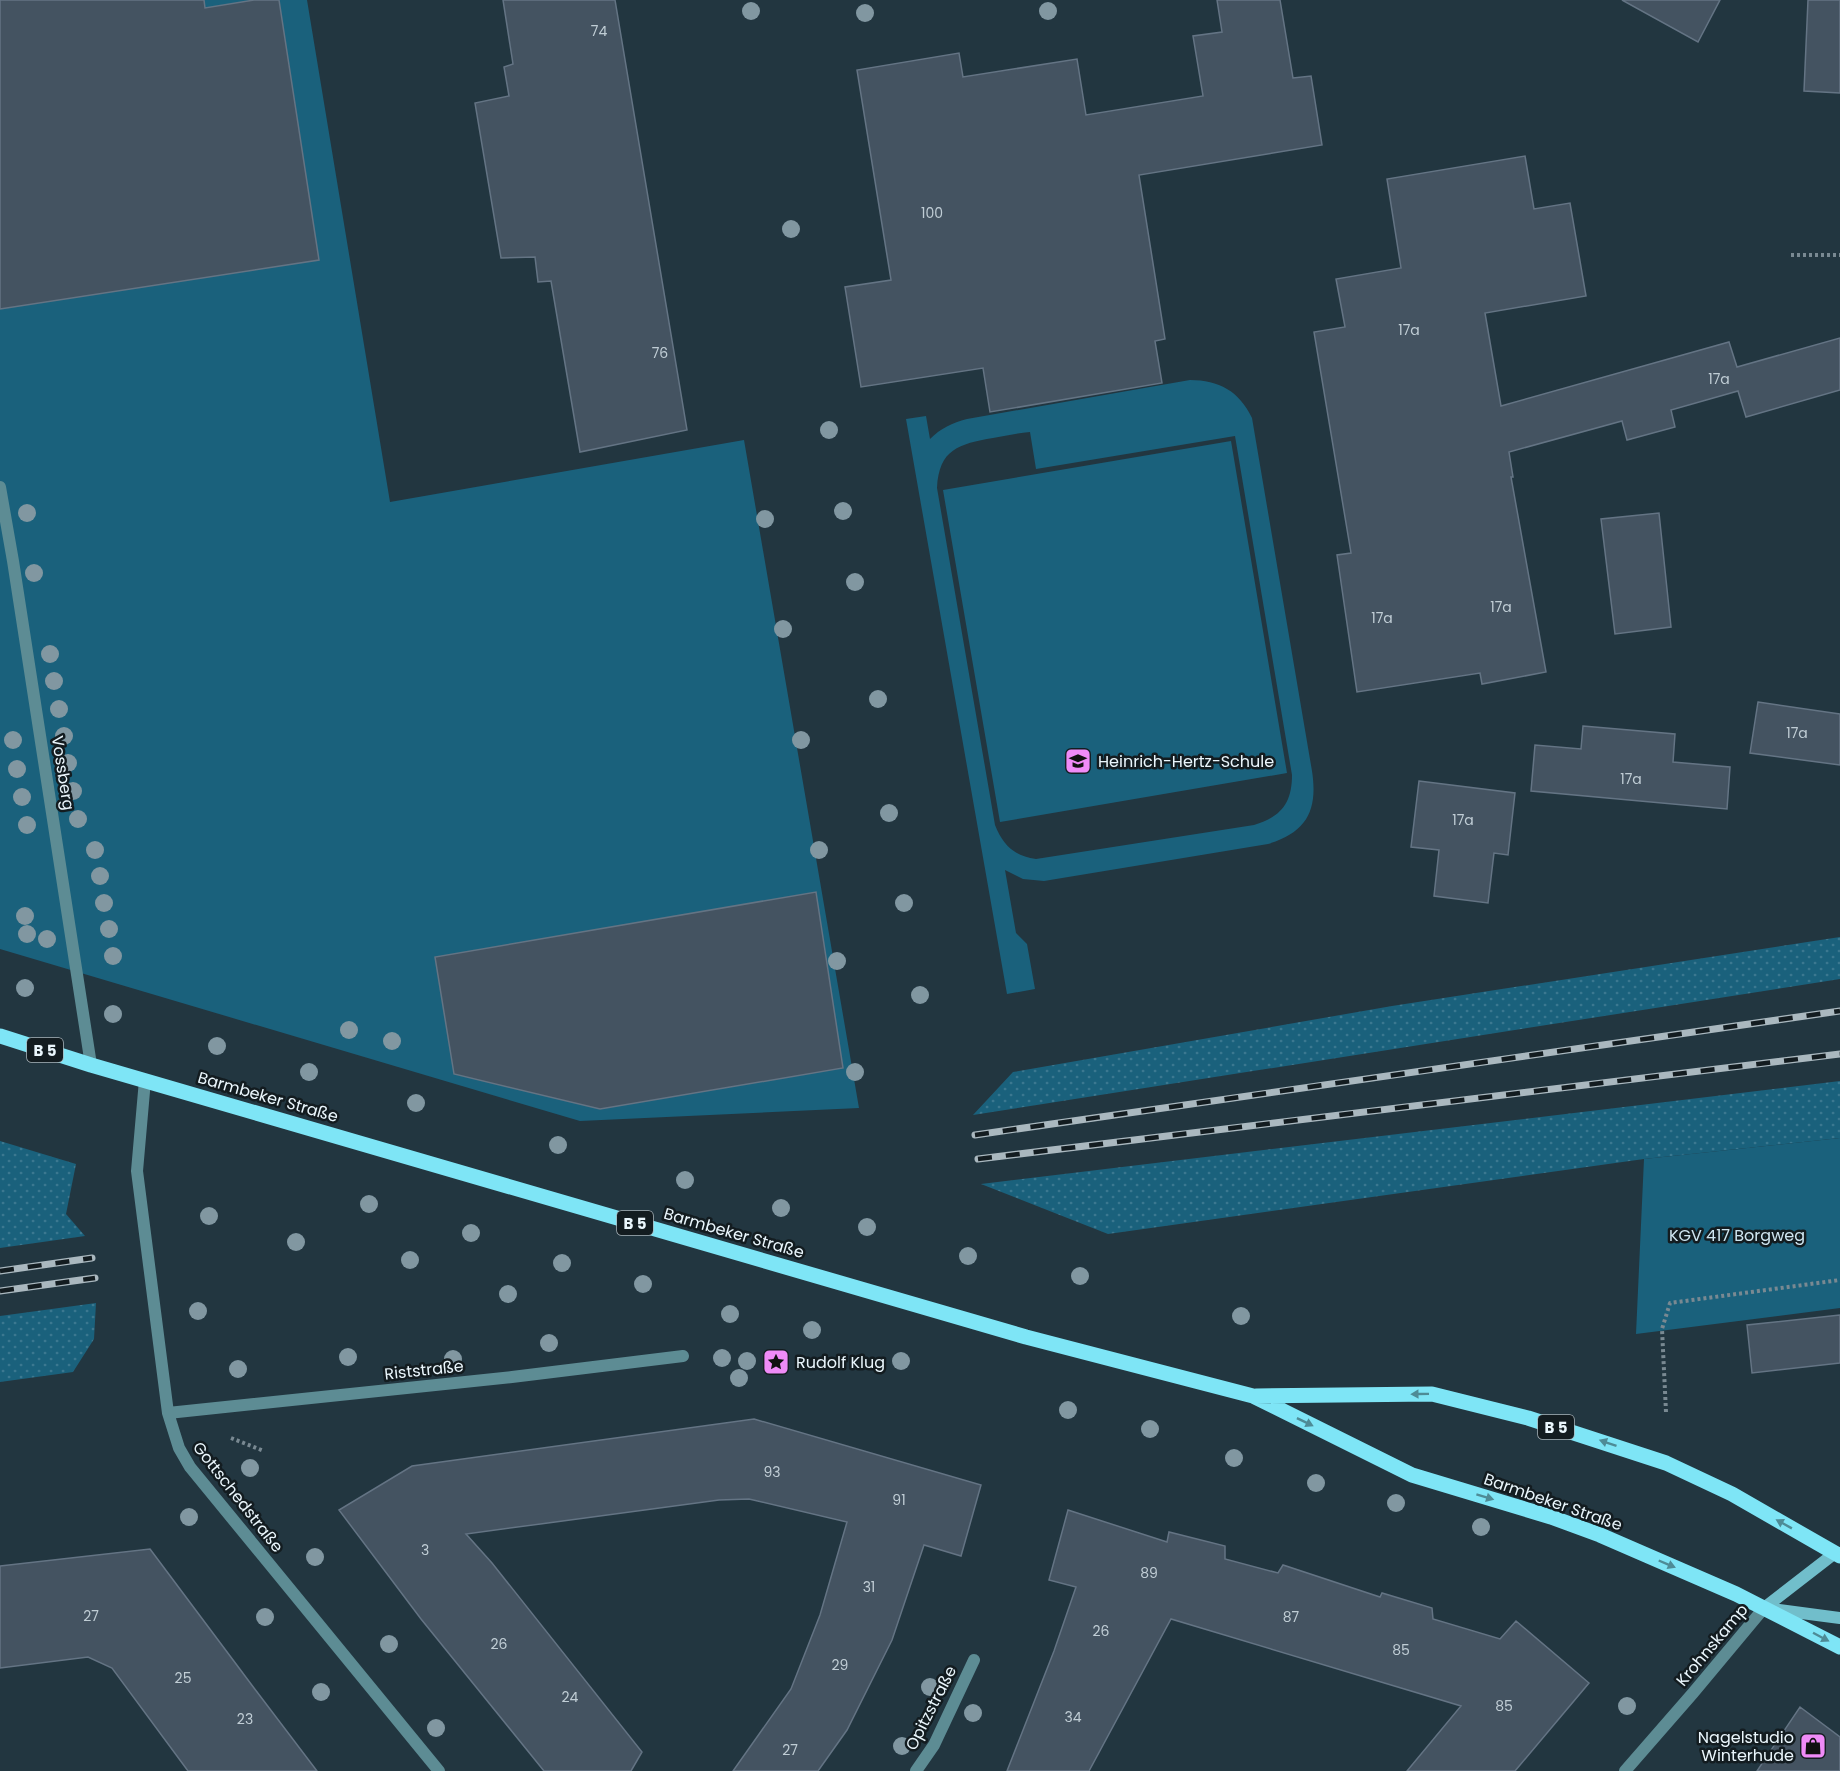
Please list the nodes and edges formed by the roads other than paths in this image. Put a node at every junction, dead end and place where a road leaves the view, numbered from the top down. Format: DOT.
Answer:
graph roads {
  1 [pos="0,487"];
  2 [pos="0,1036"];
  3 [pos="91,1065"];
  4 [pos="145,1080"];
  5 [pos="683,1356"];
  6 [pos="1253,1396"];
  7 [pos="168,1413"];
  8 [pos="1838,1554"];
  9 [pos="1764,1608"];
  10 [pos="1840,1618"];
  11 [pos="1840,1647"];
  12 [pos="974,1660"];
  13 [pos="439,1771"];
  14 [pos="916,1771"];
  15 [pos="1625,1771"];
  1 -- 3 [label="street, Vossberg"];
  2 -- 3 [label="main road, Barmbeker Straße / B 5"];
  3 -- 4 [label="main road, Barmbeker Straße / B 5"];
  4 -- 6 [label="main road, Barmbeker Straße / B 5"];
  4 -- 7 [label="street, Gottschedstraße"];
  5 -- 7 [label="street, Riststraße"];
  8 -- 6 [label="main road, Barmbeker Straße / B 5, one-way"];
  6 -- 9 [label="main road, Barmbeker Straße / B 5, one-way"];
  7 -- 13 [label="street, Gottschedstraße"];
  8 -- 9 [label="street, Krohnskamp"];
  9 -- 10 [label="street"];
  9 -- 11 [label="main road, Barmbeker Straße / B 5, one-way"];
  9 -- 15 [label="street, Krohnskamp"];
  12 -- 14 [label="street, Opitzstraße"];
}
